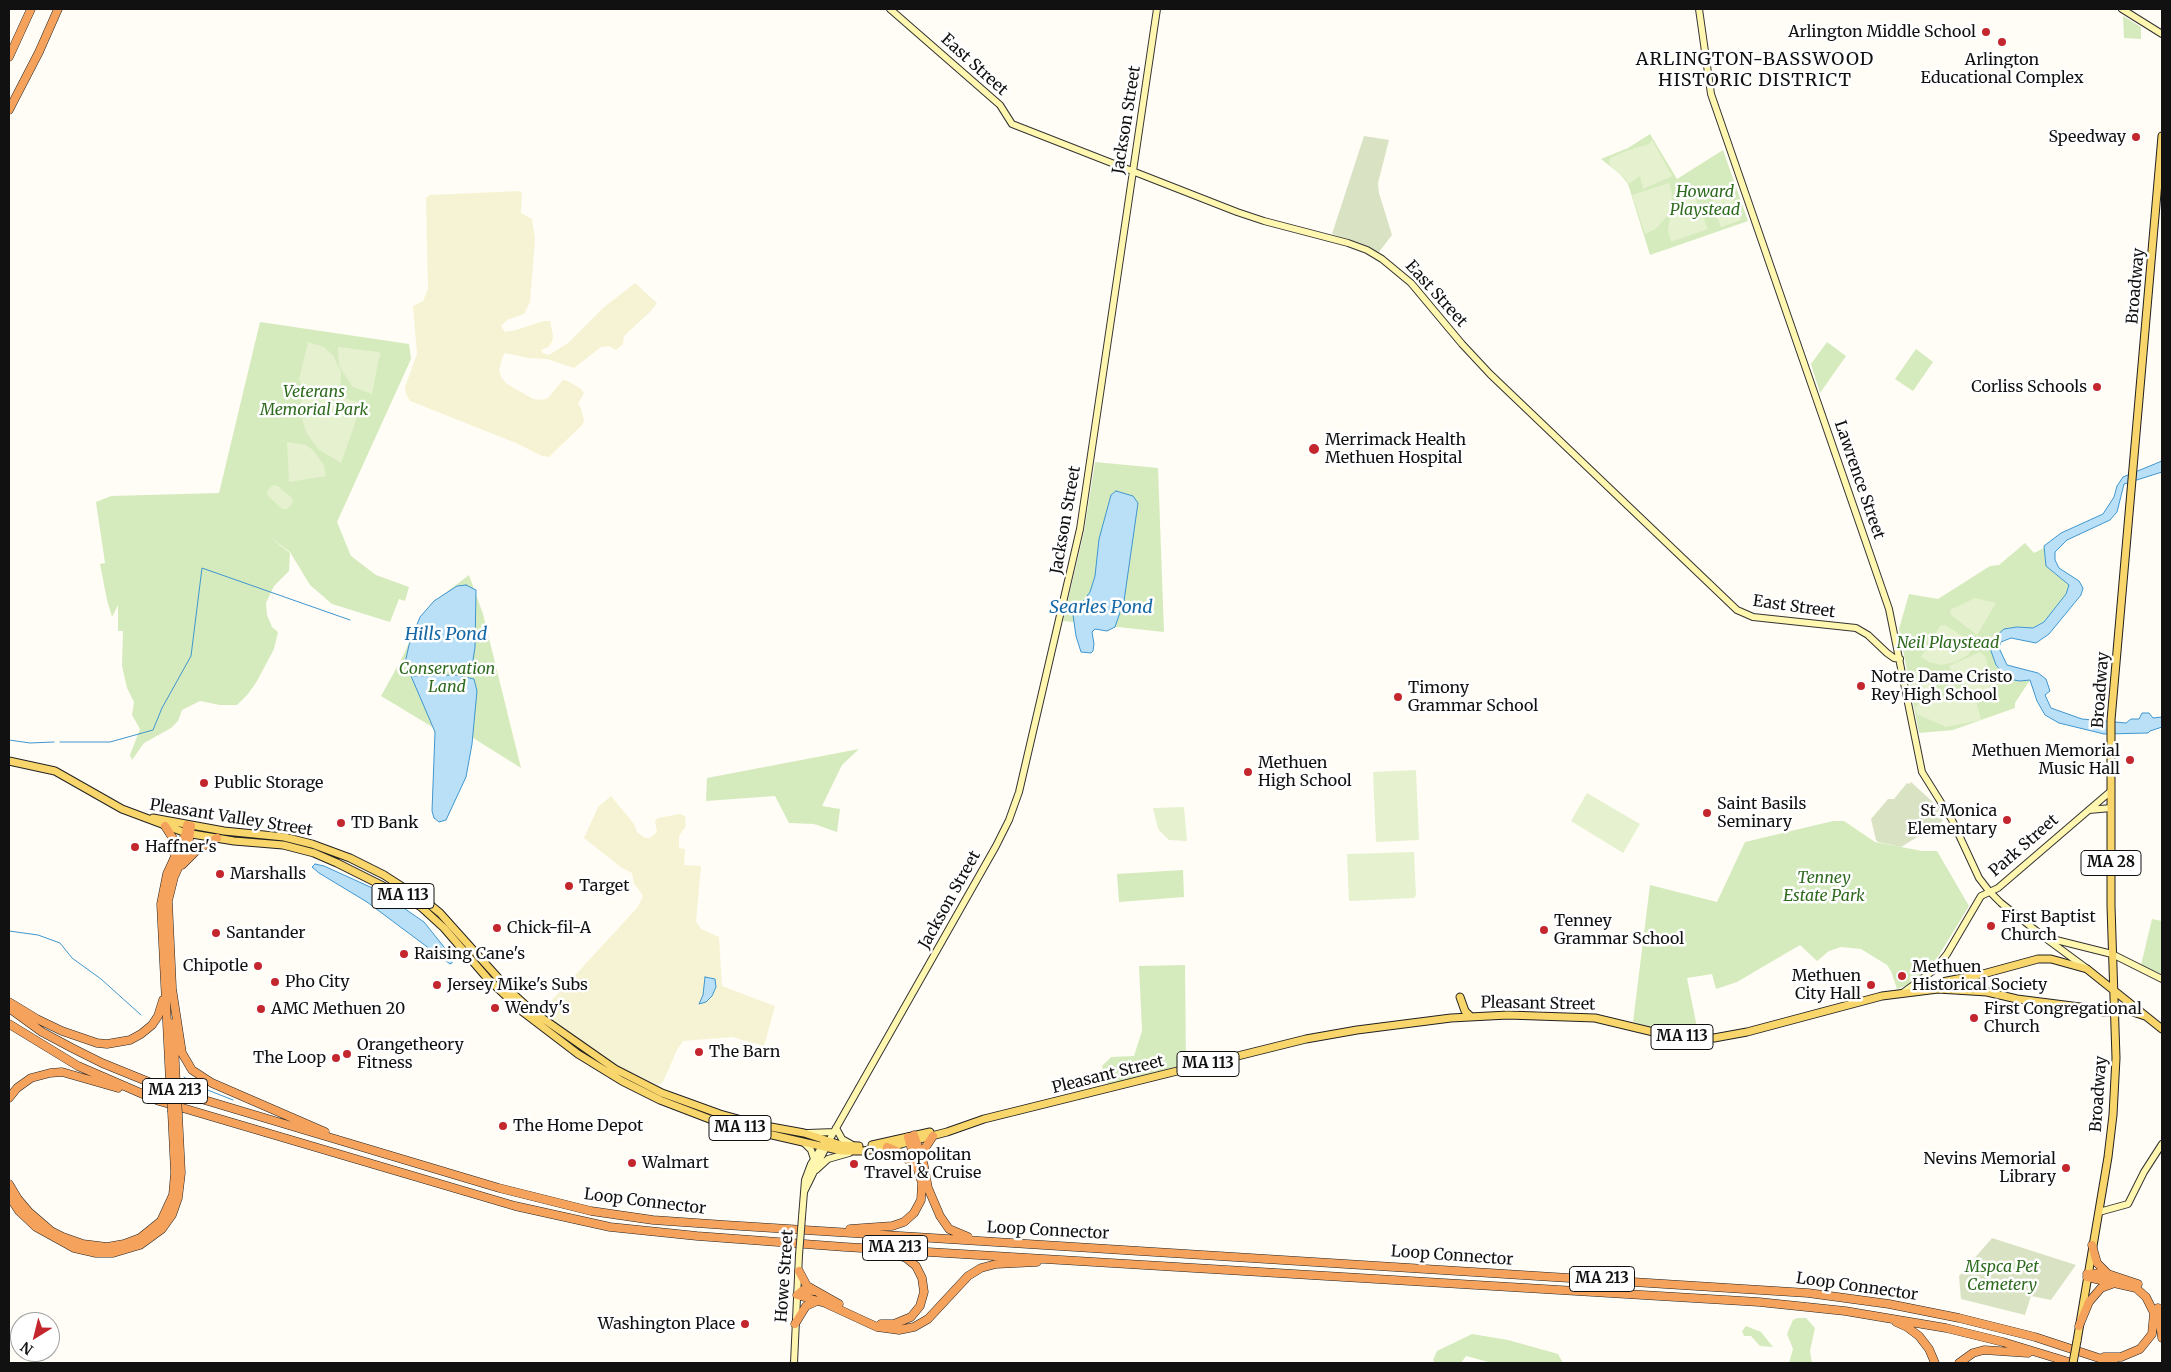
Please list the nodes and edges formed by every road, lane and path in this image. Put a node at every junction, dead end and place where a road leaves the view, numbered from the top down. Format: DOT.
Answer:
graph roads {
  1 [pos="31,9"];
  2 [pos="58,9"];
  3 [pos="890,9"];
  4 [pos="1157,9"];
  5 [pos="1699,9"];
  6 [pos="2122,9"];
  7 [pos="2162,34"];
  8 [pos="9,57"];
  9 [pos="9,110"];
  10 [pos="2162,136"];
  11 [pos="1133,173"];
  12 [pos="1898,648"];
  13 [pos="1884,651"];
  14 [pos="1900,659"];
  15 [pos="9,761"];
  16 [pos="2111,791"];
  17 [pos="2111,808"];
  18 [pos="2087,811"];
  19 [pos="140,816"];
  20 [pos="165,826"];
  21 [pos="188,830"];
  22 [pos="217,838"];
  23 [pos="173,857"];
  24 [pos="175,875"];
  25 [pos="1988,891"];
  26 [pos="2044,937"];
  27 [pos="2112,954"];
  28 [pos="2087,969"];
  29 [pos="2113,978"];
  30 [pos="2162,979"];
  31 [pos="171,982"];
  32 [pos="2102,984"];
  33 [pos="1935,989"];
  34 [pos="165,990"];
  35 [pos="1904,992"];
  36 [pos="2113,992"];
  37 [pos="9,1002"];
  38 [pos="2132,1006"];
  39 [pos="9,1008"];
  40 [pos="2115,1010"];
  41 [pos="1470,1016"];
  42 [pos="2144,1016"];
  43 [pos="1455,1017"];
  44 [pos="9,1024"];
  45 [pos="2162,1029"];
  46 [pos="173,1083"];
  47 [pos="145,1095"];
  48 [pos="9,1098"];
  49 [pos="175,1113"];
  50 [pos="963,1125"];
  51 [pos="933,1136"];
  52 [pos="804,1137"];
  53 [pos="829,1139"];
  54 [pos="912,1139"];
  55 [pos="2162,1144"];
  56 [pos="354,1145"];
  57 [pos="887,1147"];
  58 [pos="857,1148"];
  59 [pos="814,1159"];
  60 [pos="923,1162"];
  61 [pos="919,1169"];
  62 [pos="812,1174"];
  63 [pos="9,1184"];
  64 [pos="804,1192"];
  65 [pos="9,1196"];
  66 [pos="2099,1212"];
  67 [pos="823,1231"];
  68 [pos="1002,1242"];
  69 [pos="2092,1245"];
  70 [pos="848,1247"];
  71 [pos="1079,1261"];
  72 [pos="799,1272"];
  73 [pos="2111,1275"];
  74 [pos="2087,1276"];
  75 [pos="2112,1284"];
  76 [pos="814,1291"];
  77 [pos="797,1295"];
  78 [pos="817,1301"];
  79 [pos="1845,1311"];
  80 [pos="795,1324"];
  81 [pos="2079,1326"];
  82 [pos="2162,1338"];
  83 [pos="2064,1346"];
  84 [pos="794,1363"];
  85 [pos="1936,1363"];
  86 [pos="1959,1363"];
  87 [pos="2071,1363"];
  88 [pos="2114,1363"];
  1 -- 8 [label="highway"];
  2 -- 9 [label="highway"];
  3 -- 11 [label="main road, East Street"];
  4 -- 11 [label="main road, Jackson Street"];
  5 -- 12 [label="main road, Lawrence Street"];
  6 -- 7 [label="main road"];
  10 -- 16 [label="main road, Broadway / MA 28"];
  11 -- 13 [label="main road, East Street"];
  11 -- 53 [label="main road, Jackson Street"];
  12 -- 13 [label="main road"];
  12 -- 14 [label="main road, Lawrence Street"];
  13 -- 14 [label="main road, East Street"];
  14 -- 25 [label="main road, Lawrence Street"];
  15 -- 19 [label="main road, Pleasant Valley Street / MA 113"];
  16 -- 17 [label="main road, Broadway / MA 28"];
  16 -- 18 [label="main road, Park Street"];
  17 -- 18 [label="main road"];
  17 -- 27 [label="main road, Broadway / MA 28"];
  18 -- 25 [label="main road, Park Street"];
  19 -- 20 [label="main road, Pleasant Valley Street / MA 113"];
  19 -- 21 [label="main road, Pleasant Valley Street / MA 113"];
  20 -- 21 [label="main road, Pleasant Valley Street / MA 113"];
  20 -- 23 [label="highway"];
  21 -- 22 [label="main road, Pleasant Valley Street / MA 113"];
  21 -- 23 [label="highway"];
  21 -- 24 [label="highway"];
  21 -- 52 [label="main road, Pleasant Valley Street / MA 113"];
  22 -- 24 [label="highway"];
  22 -- 52 [label="main road, Pleasant Valley Street / MA 113"];
  23 -- 34 [label="highway"];
  24 -- 31 [label="highway"];
  25 -- 26 [label="main road, Lawrence Street"];
  25 -- 35 [label="main road, Park Street"];
  26 -- 27 [label="main road"];
  26 -- 28 [label="main road"];
  27 -- 29 [label="main road, Broadway / MA 28"];
  27 -- 30 [label="main road"];
  28 -- 32 [label="main road, MA 113"];
  28 -- 33 [label="main road, MA 113"];
  29 -- 32 [label="main road"];
  29 -- 36 [label="main road, Broadway / MA 28"];
  31 -- 46 [label="highway"];
  31 -- 56 [label="highway"];
  32 -- 36 [label="main road, MA 113"];
  33 -- 35 [label="main road, Pleasant Street / MA 113"];
  33 -- 40 [label="main road, Pleasant Street / MA 113"];
  34 -- 37 [label="highway"];
  34 -- 46 [label="highway"];
  35 -- 41 [label="main road, Pleasant Street / MA 113"];
  36 -- 38 [label="main road, MA 113"];
  36 -- 40 [label="main road, Broadway / MA 28"];
  38 -- 40 [label="main road"];
  38 -- 42 [label="main road, MA 113"];
  39 -- 56 [label="highway, Loop Connector / MA 213"];
  40 -- 42 [label="main road, MA 113"];
  40 -- 66 [label="main road, Broadway / MA 28"];
  41 -- 43 [label="main road, Pleasant Street / MA 113"];
  41 -- 43 [label="main road"];
  42 -- 45 [label="main road, MA 113"];
  43 -- 50 [label="main road, Pleasant Street / MA 113"];
  44 -- 47 [label="highway, Loop Connector / MA 213"];
  46 -- 49 [label="highway, bridge"];
  47 -- 48 [label="highway"];
  47 -- 70 [label="highway, Loop Connector / MA 213"];
  49 -- 63 [label="highway"];
  49 -- 65 [label="highway"];
  50 -- 51 [label="main road, Pleasant Street / MA 113"];
  50 -- 54 [label="main road, Pleasant Street / MA 113"];
  51 -- 54 [label="main road, Pleasant Street / MA 113"];
  51 -- 60 [label="highway"];
  52 -- 53 [label="main road, Pleasant Valley Street / MA 113"];
  52 -- 53 [label="main road"];
  52 -- 59 [label="main road"];
  53 -- 58 [label="main road"];
  53 -- 58 [label="main road, Pleasant Street / MA 113"];
  53 -- 59 [label="main road, Howe Street"];
  53 -- 62 [label="main road, Howe Street"];
  54 -- 57 [label="main road, Pleasant Street / MA 113"];
  54 -- 58 [label="main road, Pleasant Street / MA 113"];
  54 -- 60 [label="highway"];
  54 -- 61 [label="highway"];
  55 -- 66 [label="main road"];
  56 -- 67 [label="highway, Loop Connector / MA 213"];
  57 -- 58 [label="main road, Pleasant Street / MA 113"];
  57 -- 61 [label="highway"];
  58 -- 62 [label="main road"];
  59 -- 64 [label="main road, Howe Street"];
  60 -- 68 [label="highway"];
  61 -- 67 [label="highway"];
  62 -- 64 [label="main road, Howe Street"];
  64 -- 72 [label="main road, Howe Street, bridge"];
  66 -- 69 [label="main road, Broadway / MA 28"];
  67 -- 68 [label="highway, Loop Connector / MA 213"];
  68 -- 83 [label="highway, Loop Connector / MA 213"];
  69 -- 73 [label="highway"];
  69 -- 74 [label="main road, Broadway / MA 28"];
  70 -- 71 [label="highway, Loop Connector / MA 213"];
  70 -- 76 [label="highway"];
  71 -- 78 [label="highway"];
  71 -- 79 [label="highway, Loop Connector / MA 213"];
  72 -- 76 [label="highway"];
  72 -- 77 [label="main road, Howe Street"];
  73 -- 74 [label="highway"];
  73 -- 82 [label="highway"];
  74 -- 75 [label="highway"];
  74 -- 81 [label="main road, Broadway / MA 28"];
  75 -- 81 [label="highway"];
  75 -- 83 [label="highway"];
  76 -- 77 [label="highway"];
  77 -- 78 [label="highway"];
  77 -- 80 [label="main road, Howe Street"];
  78 -- 80 [label="highway"];
  79 -- 85 [label="highway"];
  79 -- 87 [label="highway, Loop Connector / MA 213"];
  80 -- 84 [label="main road, Howe Street"];
  81 -- 87 [label="main road, Broadway / MA 28, bridge"];
  83 -- 88 [label="highway, Loop Connector / MA 213"];
  86 -- 87 [label="highway"];
}
